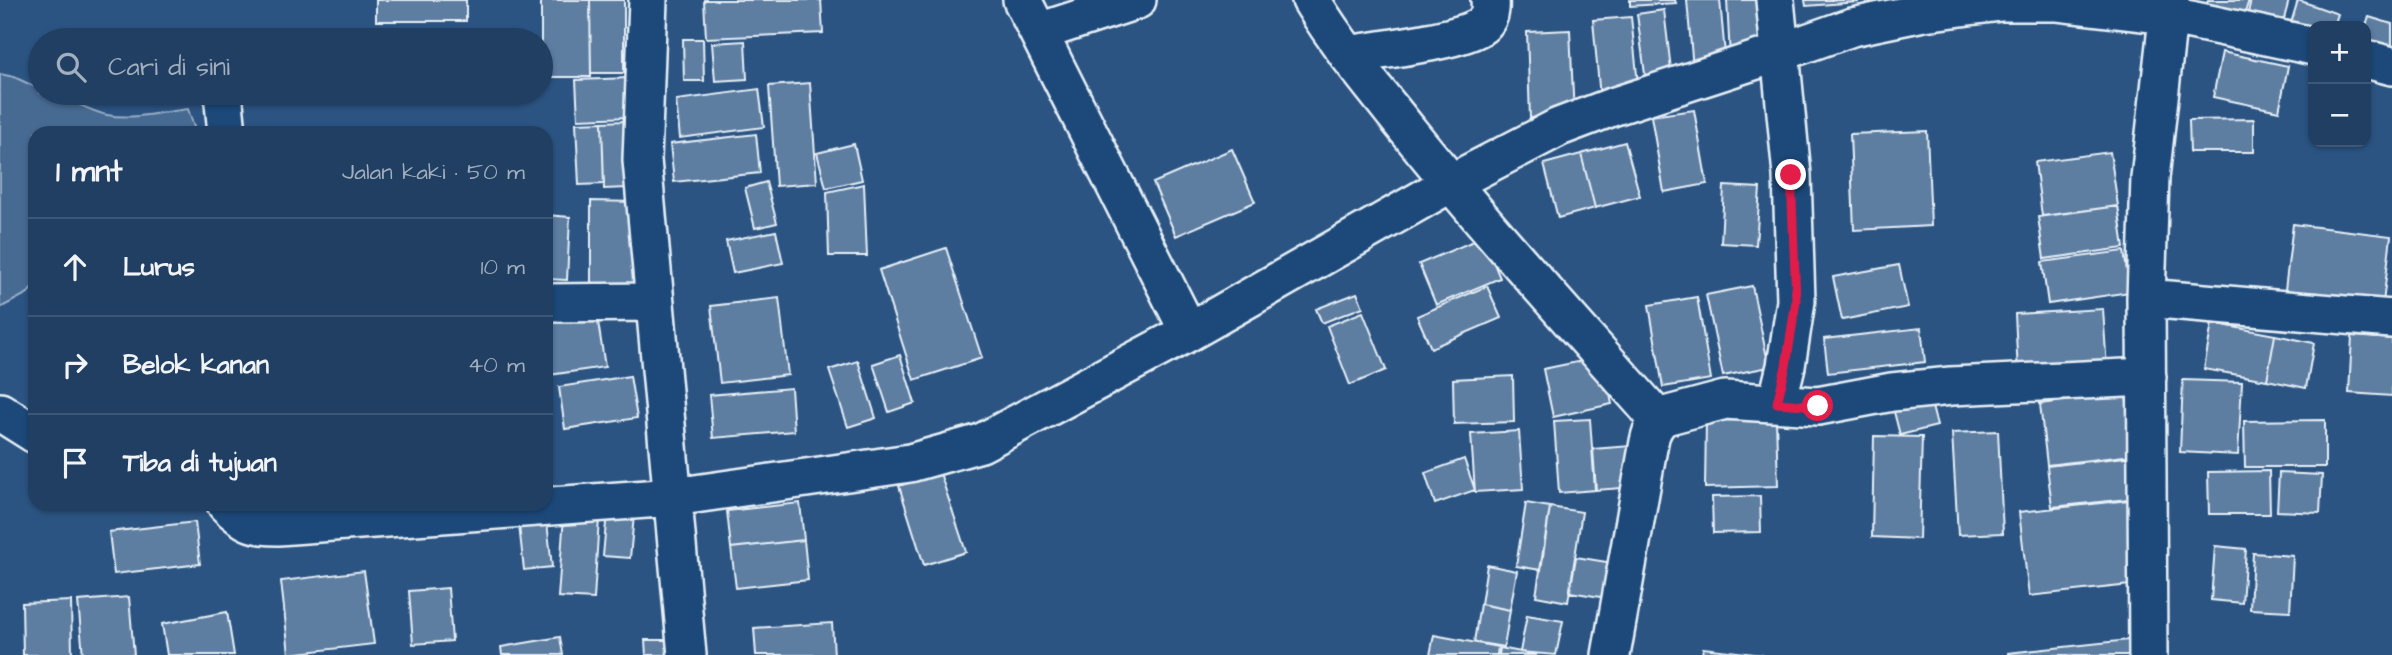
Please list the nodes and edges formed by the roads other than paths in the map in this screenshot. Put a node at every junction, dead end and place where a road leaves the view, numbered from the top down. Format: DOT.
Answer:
graph roads {
  1 [pos="648,0"];
  2 [pos="1137,0"];
  3 [pos="1311,0"];
  4 [pos="1490,0"];
  5 [pos="1775,0"];
  6 [pos="2168,8"];
  7 [pos="1030,16"];
  8 [pos="2308,45"];
  9 [pos="1781,52"];
  10 [pos="1348,55"];
  11 [pos="2371,60"];
  12 [pos="2392,66"];
  13 [pos="224,105"];
  14 [pos="226,126"];
  15 [pos="1451,183"];
  16 [pos="2146,298"];
  17 [pos="655,302"];
  18 [pos="553,303"];
  19 [pos="2392,319"];
  20 [pos="1189,332"];
  21 [pos="2147,377"];
  22 [pos="1777,403"];
  23 [pos="0,412"];
  24 [pos="1659,419"];
  25 [pos="28,430"];
  26 [pos="674,497"];
  27 [pos="553,506"];
  28 [pos="233,511"];
  29 [pos="483,511"];
  30 [pos="256,515"];
  31 [pos="687,655"];
  32 [pos="1611,655"];
  33 [pos="2148,655"];
  1 -- 17 [label="street"];
  2 -- 7 [label="street"];
  3 -- 10 [label="street"];
  4 -- 10 [label="street"];
  5 -- 9 [label="street"];
  6 -- 8 [label="street"];
  6 -- 9 [label="street"];
  6 -- 16 [label="street"];
  7 -- 20 [label="street"];
  9 -- 15 [label="street"];
  9 -- 22 [label="street"];
  10 -- 15 [label="street"];
  11 -- 12 [label="street"];
  13 -- 14 [label="street"];
  15 -- 20 [label="street"];
  15 -- 24 [label="street"];
  16 -- 19 [label="street"];
  16 -- 21 [label="street"];
  17 -- 18 [label="street"];
  17 -- 26 [label="street"];
  20 -- 26 [label="street"];
  21 -- 22 [label="street"];
  21 -- 33 [label="street"];
  22 -- 24 [label="street"];
  23 -- 25 [label="street"];
  24 -- 32 [label="street"];
  26 -- 27 [label="street"];
  26 -- 31 [label="street"];
  28 -- 30 [label="street"];
  29 -- 30 [label="street"];
}
